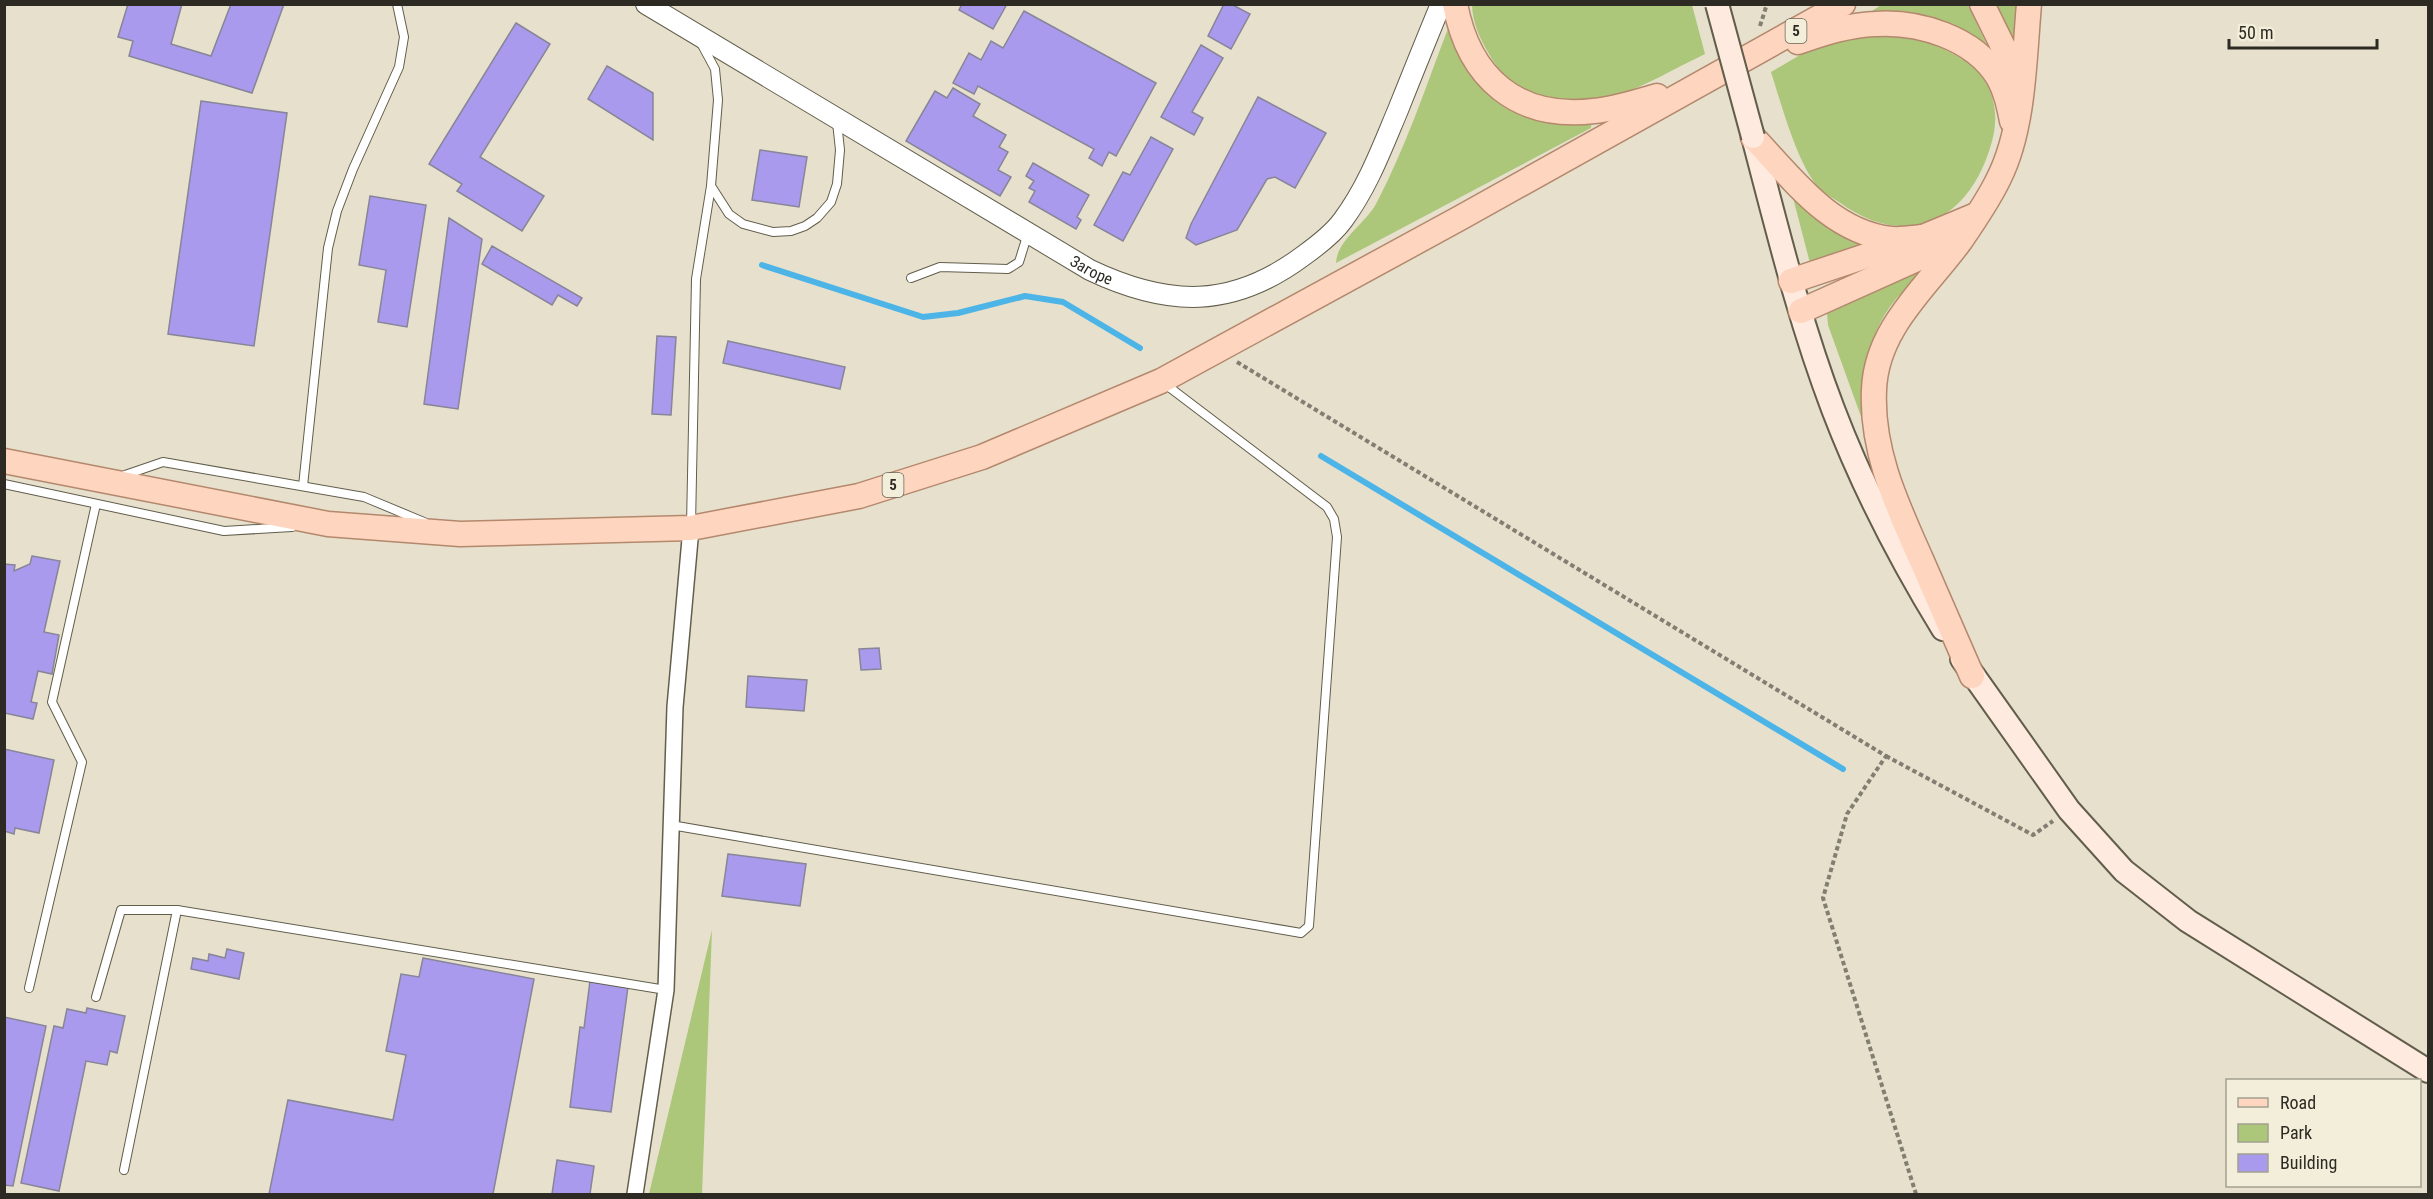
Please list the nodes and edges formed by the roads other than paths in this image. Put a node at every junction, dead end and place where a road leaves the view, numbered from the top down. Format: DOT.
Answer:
graph roads {
  1 [pos="397,4"];
  2 [pos="646,4"];
  3 [pos="1441,4"];
  4 [pos="1455,4"];
  5 [pos="1718,4"];
  6 [pos="1843,4"];
  7 [pos="1982,4"];
  8 [pos="2029,4"];
  9 [pos="696,34"];
  10 [pos="1749,58"];
  11 [pos="2021,83"];
  12 [pos="1697,85"];
  13 [pos="837,119"];
  14 [pos="2014,132"];
  15 [pos="1753,137"];
  16 [pos="711,186"];
  17 [pos="1976,215"];
  18 [pos="1028,233"];
  19 [pos="1923,237"];
  20 [pos="1961,239"];
  21 [pos="911,278"];
  22 [pos="1791,281"];
  23 [pos="1801,311"];
  24 [pos="1161,381"];
  25 [pos="4,461"];
  26 [pos="108,481"];
  27 [pos="4,484"];
  28 [pos="303,486"];
  29 [pos="96,504"];
  30 [pos="328,524"];
  31 [pos="691,528"];
  32 [pos="450,533"];
  33 [pos="1972,676"];
  34 [pos="671,825"];
  35 [pos="177,910"];
  36 [pos="29,988"];
  37 [pos="666,990"];
  38 [pos="96,997"];
  39 [pos="2428,1071"];
  40 [pos="124,1170"];
  41 [pos="635,1194"];
  1 -- 28 [label="lane"];
  2 -- 9 [label="street, Загоре"];
  3 -- 18 [label="street, Загоре"];
  4 -- 12 [label="main road"];
  5 -- 15 [label="main road, bridge"];
  6 -- 10 [label="main road, 5"];
  7 -- 11 [label="main road"];
  8 -- 11 [label="main road"];
  9 -- 13 [label="street, Загоре"];
  9 -- 16 [label="lane"];
  10 -- 12 [label="main road, 5"];
  10 -- 14 [label="main road"];
  11 -- 14 [label="main road"];
  12 -- 24 [label="main road, 5"];
  13 -- 16 [label="lane"];
  13 -- 18 [label="street, Загоре"];
  14 -- 17 [label="main road"];
  15 -- 19 [label="main road"];
  15 -- 22 [label="main road"];
  16 -- 31 [label="lane"];
  17 -- 19 [label="main road"];
  17 -- 20 [label="main road"];
  18 -- 21 [label="lane"];
  19 -- 22 [label="main road"];
  20 -- 23 [label="main road"];
  20 -- 33 [label="main road"];
  22 -- 23 [label="main road"];
  23 -- 33 [label="main road"];
  24 -- 31 [label="main road, 5"];
  24 -- 34 [label="lane"];
  25 -- 26 [label="main road, 5"];
  26 -- 28 [label="lane"];
  26 -- 30 [label="main road, 5"];
  27 -- 29 [label="lane"];
  28 -- 32 [label="lane"];
  29 -- 30 [label="lane"];
  29 -- 36 [label="lane"];
  30 -- 32 [label="main road, 5"];
  31 -- 32 [label="main road, 5"];
  31 -- 34 [label="street"];
  33 -- 39 [label="main road"];
  34 -- 37 [label="street"];
  35 -- 37 [label="lane"];
  35 -- 38 [label="lane"];
  35 -- 40 [label="lane"];
  37 -- 41 [label="street"];
}
